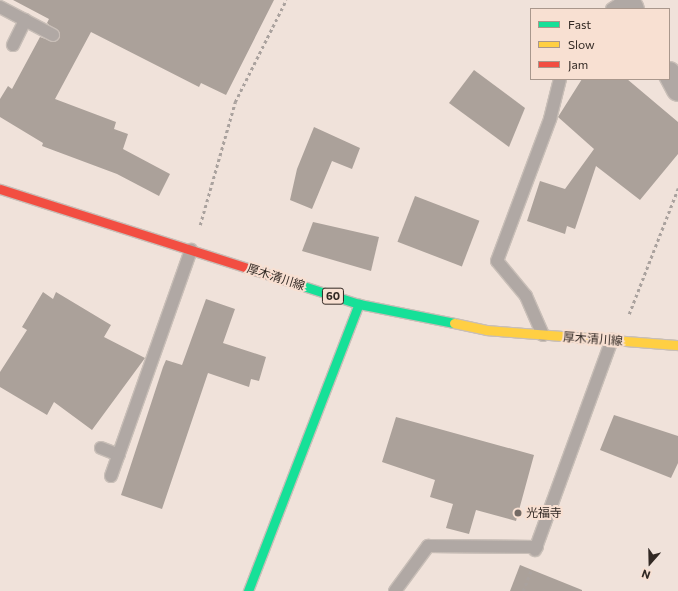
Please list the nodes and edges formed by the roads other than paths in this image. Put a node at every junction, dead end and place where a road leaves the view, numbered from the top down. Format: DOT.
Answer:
graph roads {
  1 [pos="627,0"];
  2 [pos="0,7"];
  3 [pos="614,8"];
  4 [pos="25,20"];
  5 [pos="53,35"];
  6 [pos="13,45"];
  7 [pos="670,75"];
  8 [pos="560,80"];
  9 [pos="678,90"];
  10 [pos="0,189"];
  11 [pos="192,250"];
  12 [pos="359,304"];
  13 [pos="543,335"];
  14 [pos="612,340"];
  15 [pos="678,345"];
  16 [pos="101,448"];
  17 [pos="119,455"];
  18 [pos="111,476"];
  19 [pos="248,591"];
  20 [pos="395,591"];
  1 -- 3 [label="lane"];
  2 -- 4 [label="lane"];
  4 -- 5 [label="lane"];
  4 -- 6 [label="lane"];
  7 -- 9 [label="street"];
  8 -- 13 [label="lane"];
  10 -- 11 [label="main road, 厚木清川線 / 60"];
  11 -- 12 [label="main road, 厚木清川線 / 60"];
  11 -- 17 [label="lane"];
  12 -- 13 [label="main road, 厚木清川線 / 60"];
  12 -- 19 [label="main road"];
  13 -- 14 [label="main road, 厚木清川線 / 60"];
  14 -- 15 [label="main road, 厚木清川線 / 60"];
  14 -- 20 [label="lane"];
  16 -- 17 [label="lane"];
  17 -- 18 [label="lane"];
}
